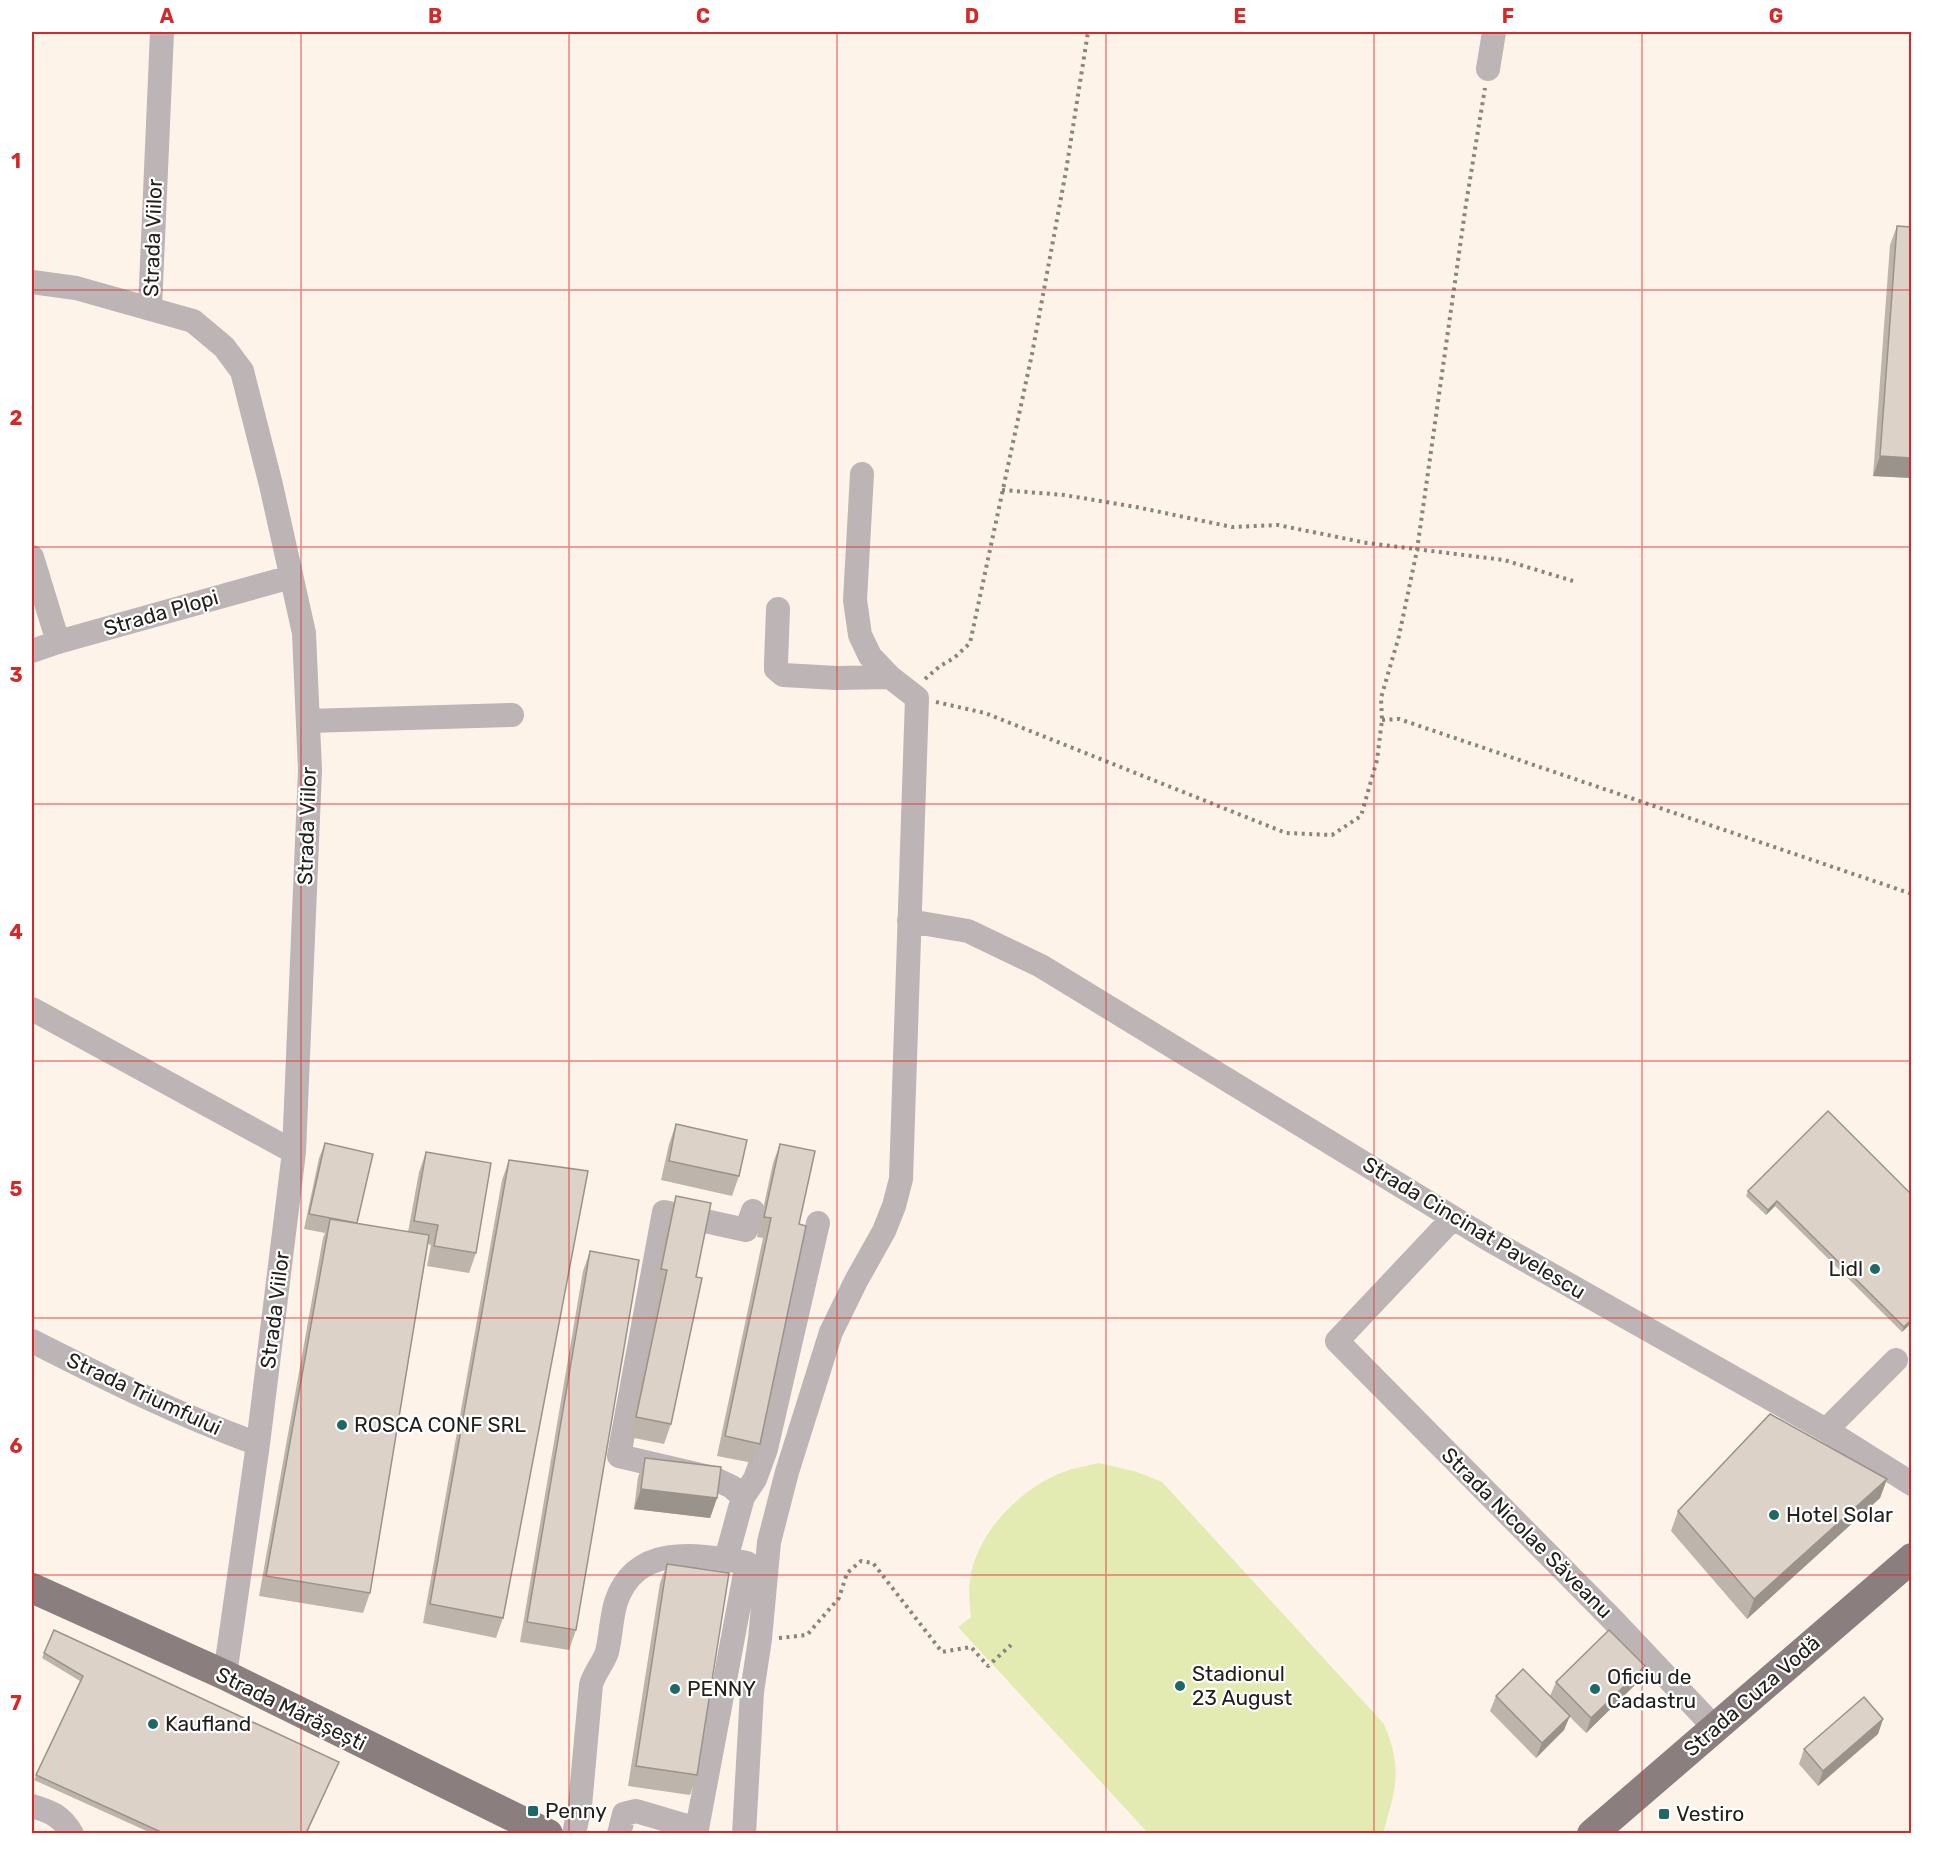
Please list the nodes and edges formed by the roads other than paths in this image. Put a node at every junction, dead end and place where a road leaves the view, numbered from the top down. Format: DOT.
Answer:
graph roads {
  1 [pos="162,32"];
  2 [pos="1494,32"];
  3 [pos="1488,69"];
  4 [pos="32,282"];
  5 [pos="150,308"];
  6 [pos="862,474"];
  7 [pos="32,557"];
  8 [pos="291,577"];
  9 [pos="778,609"];
  10 [pos="58,642"];
  11 [pos="32,651"];
  12 [pos="890,677"];
  13 [pos="512,715"];
  14 [pos="308,721"];
  15 [pos="909,921"];
  16 [pos="32,1009"];
  17 [pos="294,1152"];
  18 [pos="753,1210"];
  19 [pos="1453,1218"];
  20 [pos="818,1223"];
  21 [pos="32,1341"];
  22 [pos="1896,1360"];
  23 [pos="1826,1430"];
  24 [pos="258,1444"];
  25 [pos="1911,1484"];
  26 [pos="743,1497"];
  27 [pos="1911,1558"];
  28 [pos="747,1562"];
  29 [pos="33,1591"];
  30 [pos="225,1676"];
  31 [pos="1715,1728"];
  32 [pos="32,1806"];
  33 [pos="69,1828"];
  34 [pos="521,1828"];
  35 [pos="697,1831"];
  36 [pos="548,1833"];
  37 [pos="574,1833"];
  38 [pos="619,1833"];
  39 [pos="744,1833"];
  40 [pos="1592,1833"];
  1 -- 5 [label="street, Strada Viilor"];
  2 -- 3 [label="street"];
  4 -- 5 [label="street"];
  5 -- 8 [label="street, Strada Viilor"];
  6 -- 12 [label="street"];
  7 -- 10 [label="street"];
  8 -- 10 [label="street, Strada Plopi"];
  8 -- 14 [label="street, Strada Viilor"];
  9 -- 12 [label="street"];
  10 -- 11 [label="street, Strada Plopi"];
  12 -- 15 [label="street"];
  13 -- 14 [label="street"];
  14 -- 17 [label="street, Strada Viilor"];
  15 -- 19 [label="street, Strada Cincinat Pavelescu"];
  15 -- 28 [label="street"];
  16 -- 17 [label="street"];
  17 -- 24 [label="street, Strada Viilor"];
  18 -- 26 [label="street"];
  19 -- 23 [label="street, Strada Cincinat Pavelescu"];
  19 -- 31 [label="street, Strada Nicolae Săveanu"];
  20 -- 26 [label="street"];
  21 -- 24 [label="street, Strada Triumfului"];
  22 -- 23 [label="street"];
  23 -- 25 [label="street, Strada Cincinat Pavelescu"];
  24 -- 30 [label="street, Strada Viilor"];
  26 -- 28 [label="street"];
  27 -- 31 [label="main road, Strada Cuza Vodă"];
  28 -- 35 [label="street"];
  28 -- 37 [label="street"];
  28 -- 39 [label="street"];
  29 -- 30 [label="main road, Strada Mărășești"];
  30 -- 34 [label="main road, Strada Mărășești"];
  31 -- 40 [label="main road, Strada Cuza Vodă"];
  32 -- 33 [label="street"];
  34 -- 36 [label="main road, Strada Mărășești"];
  35 -- 38 [label="street"];
}
